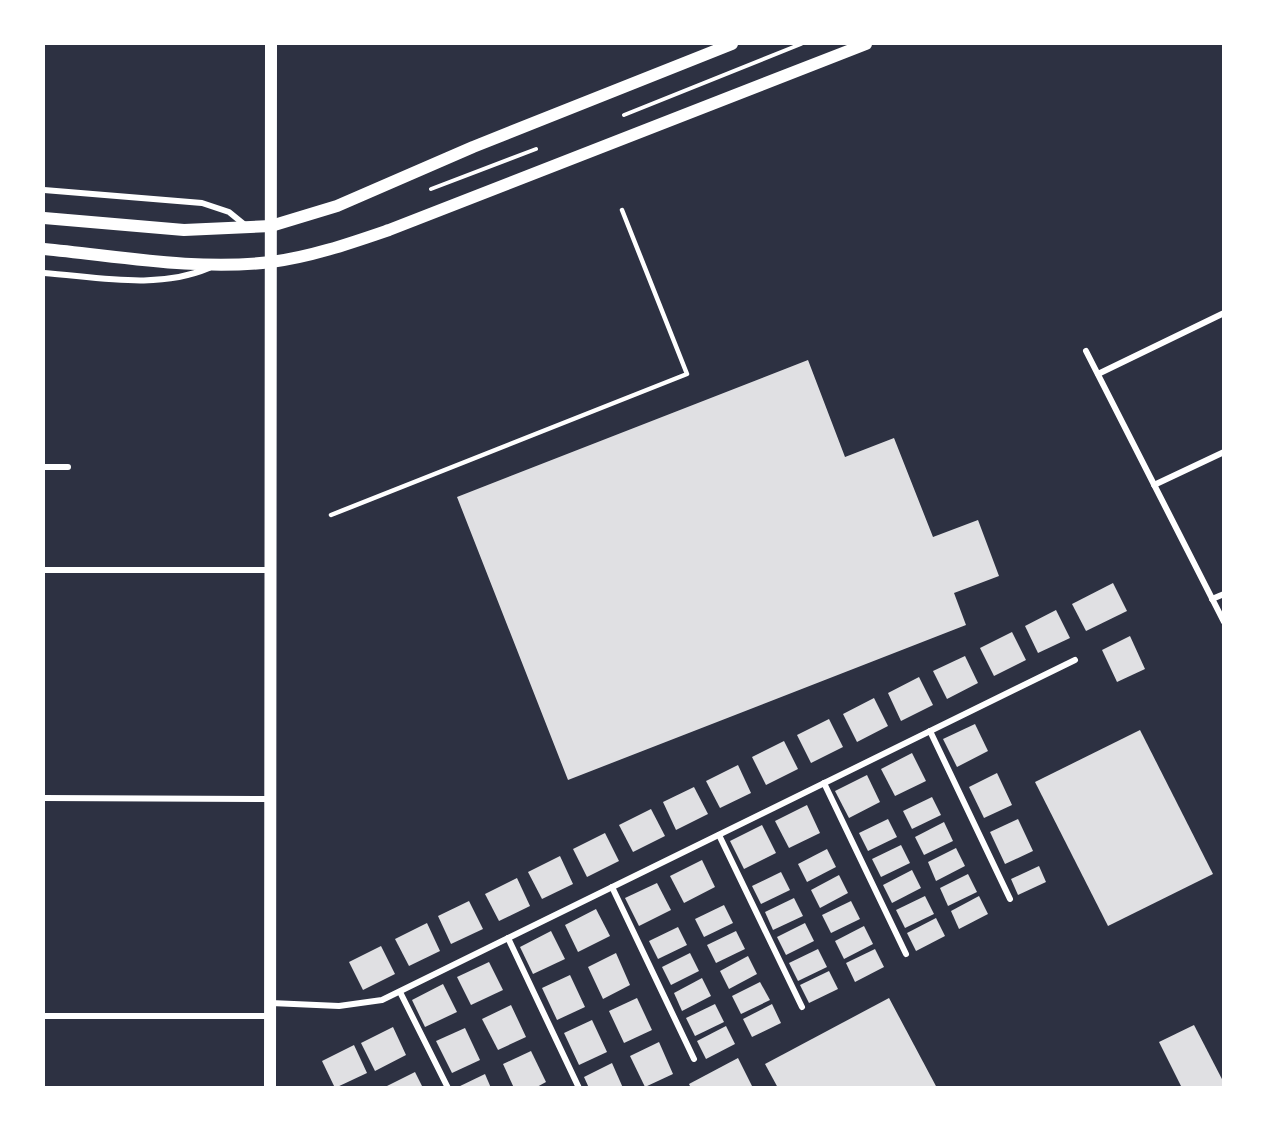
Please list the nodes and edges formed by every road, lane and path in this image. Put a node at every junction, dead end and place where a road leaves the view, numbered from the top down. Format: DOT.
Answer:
graph roads {
  1 [pos="271,44"];
  2 [pos="732,44"];
  3 [pos="801,44"];
  4 [pos="866,44"];
  5 [pos="617,118"];
  6 [pos="541,147"];
  7 [pos="44,190"];
  8 [pos="422,193"];
  9 [pos="622,210"];
  10 [pos="44,218"];
  11 [pos="271,226"];
  12 [pos="247,228"];
  13 [pos="44,249"];
  14 [pos="270,262"];
  15 [pos="220,263"];
  16 [pos="44,273"];
  17 [pos="1224,313"];
  18 [pos="1086,351"];
  19 [pos="1098,375"];
  20 [pos="1224,452"];
  21 [pos="68,466"];
  22 [pos="44,467"];
  23 [pos="1154,485"];
  24 [pos="331,515"];
  25 [pos="44,570"];
  26 [pos="270,570"];
  27 [pos="1224,594"];
  28 [pos="1212,599"];
  29 [pos="1224,622"];
  30 [pos="1075,660"];
  31 [pos="930,731"];
  32 [pos="824,783"];
  33 [pos="44,798"];
  34 [pos="270,799"];
  35 [pos="719,834"];
  36 [pos="612,887"];
  37 [pos="1010,899"];
  38 [pos="508,938"];
  39 [pos="906,954"];
  40 [pos="400,992"];
  41 [pos="270,1003"];
  42 [pos="802,1007"];
  43 [pos="44,1016"];
  44 [pos="270,1016"];
  45 [pos="694,1059"];
  46 [pos="270,1088"];
  47 [pos="448,1088"];
  48 [pos="579,1088"];
  1 -- 11 [label="main road"];
  2 -- 11 [label="main road"];
  3 -- 5 [label="path"];
  4 -- 14 [label="main road"];
  6 -- 8 [label="path"];
  7 -- 12 [label="street"];
  9 -- 24 [label="lane"];
  10 -- 12 [label="main road"];
  11 -- 12 [label="main road"];
  11 -- 14 [label="main road"];
  13 -- 15 [label="main road"];
  14 -- 15 [label="main road"];
  14 -- 26 [label="main road"];
  15 -- 16 [label="street"];
  17 -- 19 [label="street"];
  18 -- 19 [label="street"];
  19 -- 23 [label="street"];
  20 -- 23 [label="street"];
  21 -- 22 [label="street"];
  23 -- 28 [label="street"];
  25 -- 26 [label="street"];
  26 -- 34 [label="main road"];
  27 -- 28 [label="street"];
  28 -- 29 [label="street"];
  30 -- 31 [label="street"];
  31 -- 32 [label="street"];
  31 -- 37 [label="street"];
  32 -- 35 [label="street"];
  32 -- 39 [label="street"];
  33 -- 34 [label="street"];
  34 -- 41 [label="main road"];
  35 -- 36 [label="street"];
  35 -- 42 [label="street"];
  36 -- 38 [label="street"];
  36 -- 45 [label="street"];
  38 -- 40 [label="street"];
  38 -- 48 [label="street"];
  40 -- 41 [label="street"];
  40 -- 47 [label="street"];
  41 -- 44 [label="main road"];
  43 -- 44 [label="street"];
  44 -- 46 [label="main road"];
}
